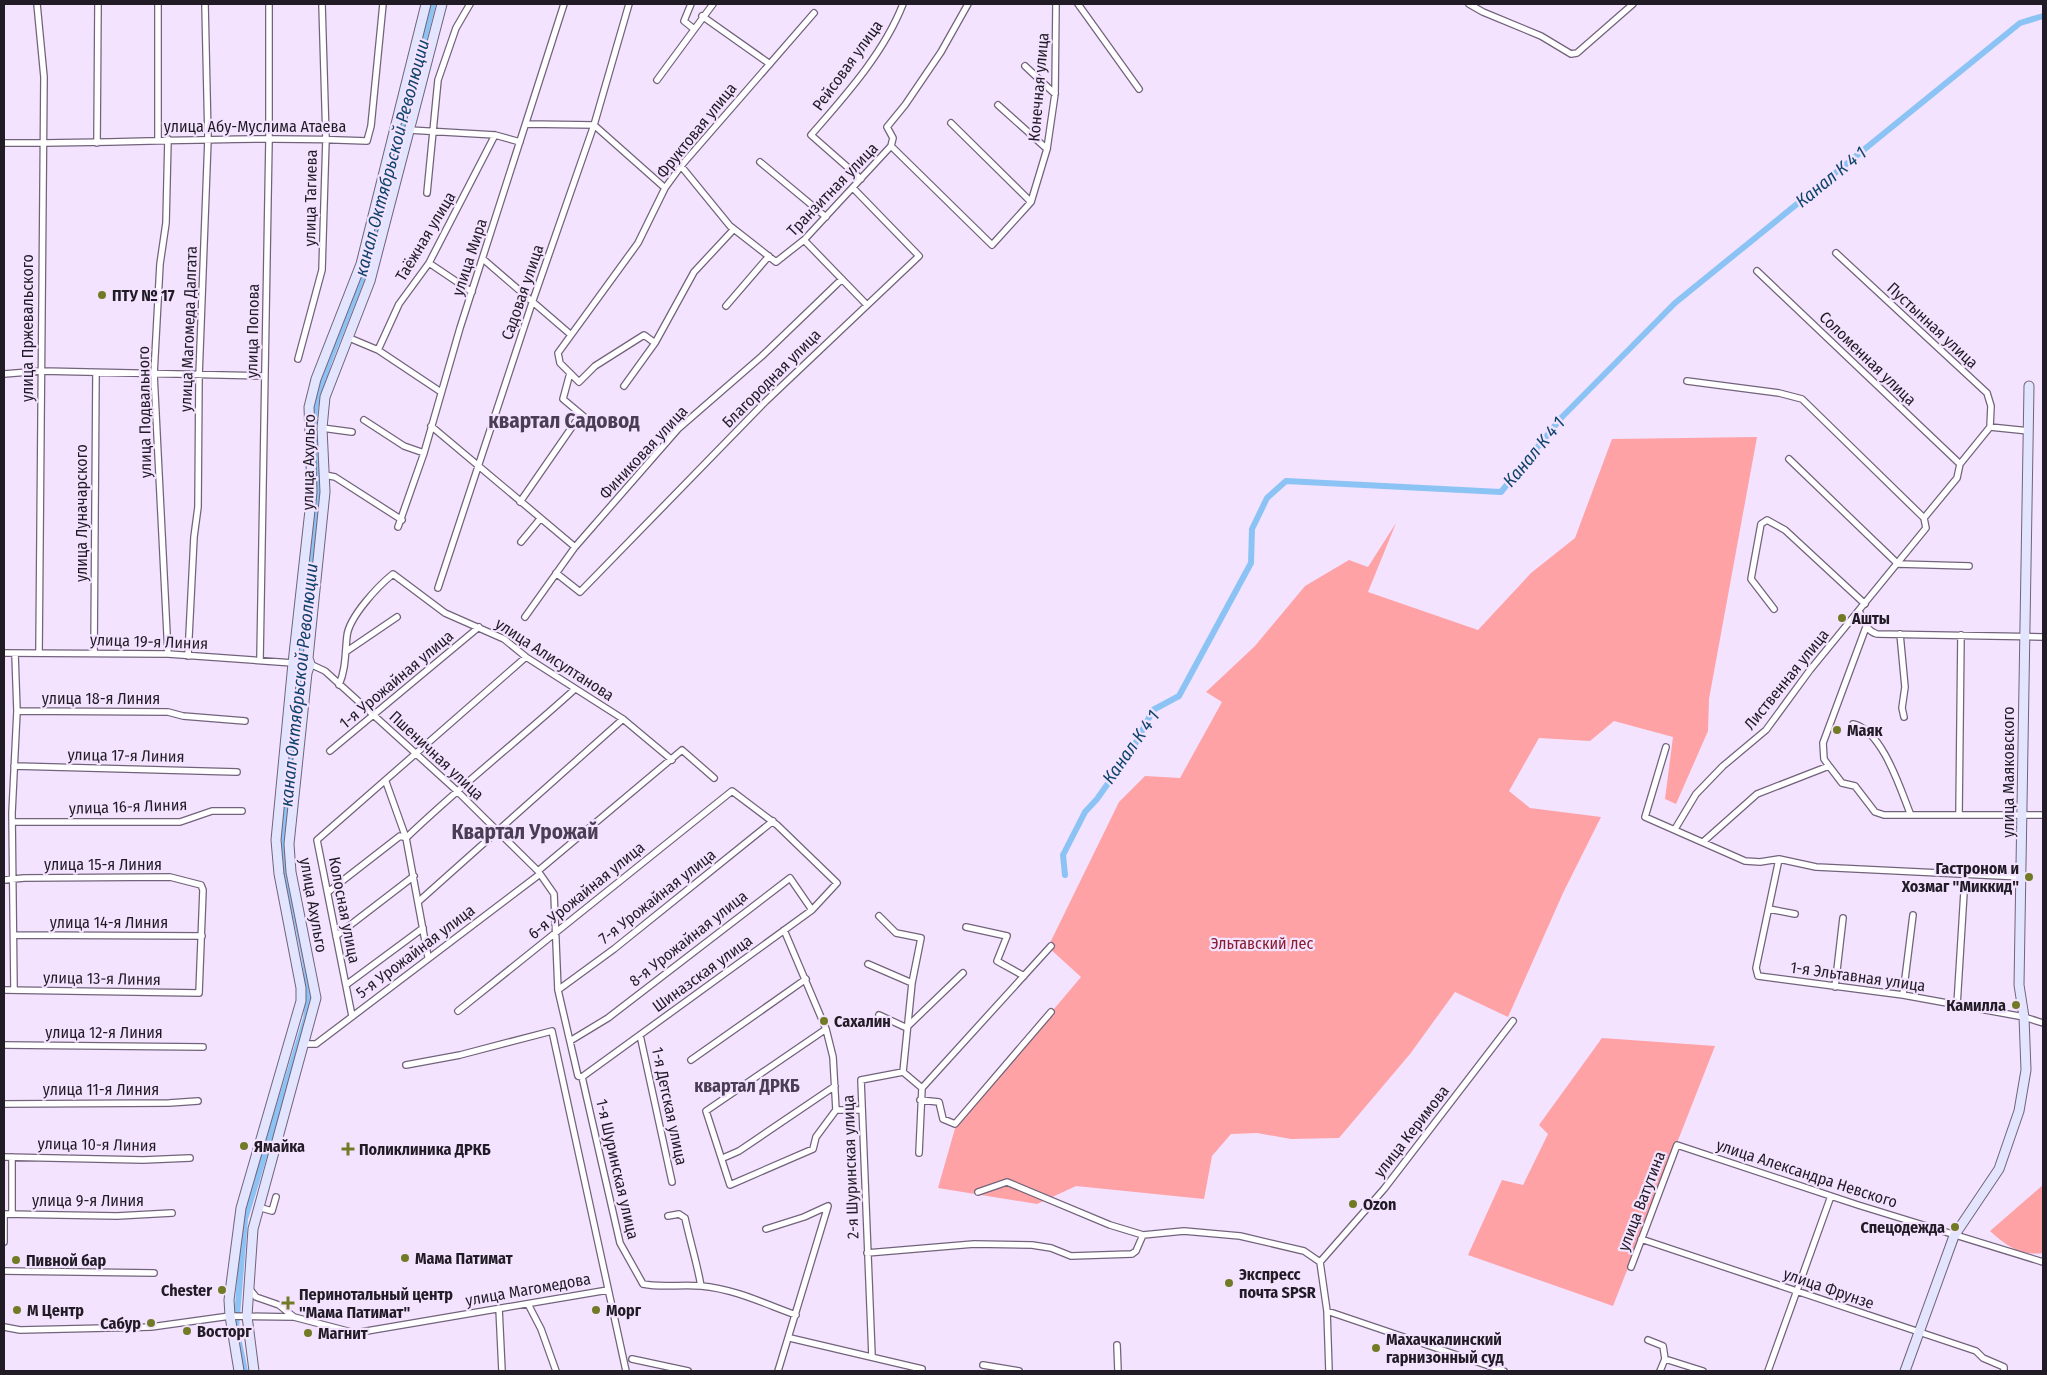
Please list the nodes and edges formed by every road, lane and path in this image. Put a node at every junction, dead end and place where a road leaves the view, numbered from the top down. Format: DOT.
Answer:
graph roads {
  1 [pos="36,4"];
  2 [pos="98,4"];
  3 [pos="158,4"];
  4 [pos="205,4"];
  5 [pos="269,4"];
  6 [pos="322,4"];
  7 [pos="383,4"];
  8 [pos="426,4"];
  9 [pos="442,4"];
  10 [pos="470,4"];
  11 [pos="564,4"];
  12 [pos="629,4"];
  13 [pos="690,4"];
  14 [pos="713,4"];
  15 [pos="903,4"];
  16 [pos="968,4"];
  17 [pos="1056,4"];
  18 [pos="1078,4"];
  19 [pos="1470,4"];
  20 [pos="1633,4"];
  21 [pos="814,13"];
  22 [pos="702,16"];
  23 [pos="694,29"];
  24 [pos="770,64"];
  25 [pos="1025,66"];
  26 [pos="657,80"];
  27 [pos="1139,89"];
  28 [pos="1055,94"];
  29 [pos="998,105"];
  30 [pos="951,123"];
  31 [pos="527,124"];
  32 [pos="594,125"];
  33 [pos="409,130"];
  34 [pos="434,132"];
  35 [pos="496,135"];
  36 [pos="158,139"];
  37 [pos="168,139"];
  38 [pos="208,139"];
  39 [pos="326,139"];
  40 [pos="269,140"];
  41 [pos="520,142"];
  42 [pos="4,143"];
  43 [pos="43,143"];
  44 [pos="97,143"];
  45 [pos="891,146"];
  46 [pos="1047,149"];
  47 [pos="760,162"];
  48 [pos="681,166"];
  49 [pos="861,179"];
  50 [pos="665,188"];
  51 [pos="853,188"];
  52 [pos="427,193"];
  53 [pos="1031,202"];
  54 [pos="826,217"];
  55 [pos="734,229"];
  56 [pos="804,240"];
  57 [pos="1836,254"];
  58 [pos="769,256"];
  59 [pos="483,259"];
  60 [pos="429,263"];
  61 [pos="1757,271"];
  62 [pos="842,279"];
  63 [pos="472,292"];
  64 [pos="532,303"];
  65 [pos="866,304"];
  66 [pos="726,306"];
  67 [pos="570,334"];
  68 [pos="347,337"];
  69 [pos="655,343"];
  70 [pos="378,350"];
  71 [pos="298,359"];
  72 [pos="41,371"];
  73 [pos="96,373"];
  74 [pos="570,373"];
  75 [pos="4,374"];
  76 [pos="154,374"];
  77 [pos="199,376"];
  78 [pos="266,376"];
  79 [pos="1687,381"];
  80 [pos="624,386"];
  81 [pos="2029,386"];
  82 [pos="441,392"];
  83 [pos="581,414"];
  84 [pos="364,420"];
  85 [pos="594,425"];
  86 [pos="431,426"];
  87 [pos="1990,427"];
  88 [pos="322,428"];
  89 [pos="2029,431"];
  90 [pos="352,432"];
  91 [pos="424,453"];
  92 [pos="1789,459"];
  93 [pos="1960,464"];
  94 [pos="478,466"];
  95 [pos="325,475"];
  96 [pos="520,502"];
  97 [pos="1924,518"];
  98 [pos="540,519"];
  99 [pos="402,520"];
  100 [pos="398,526"];
  101 [pos="521,542"];
  102 [pos="575,547"];
  103 [pos="1898,564"];
  104 [pos="1969,566"];
  105 [pos="556,573"];
  106 [pos="438,588"];
  107 [pos="1865,604"];
  108 [pos="1774,609"];
  109 [pos="1859,611"];
  110 [pos="397,616"];
  111 [pos="525,617"];
  112 [pos="479,627"];
  113 [pos="1866,627"];
  114 [pos="1900,634"];
  115 [pos="1961,636"];
  116 [pos="2023,637"];
  117 [pos="2043,637"];
  118 [pos="347,651"];
  119 [pos="4,653"];
  120 [pos="39,653"];
  121 [pos="94,653"];
  122 [pos="15,654"];
  123 [pos="168,654"];
  124 [pos="188,656"];
  125 [pos="526,657"];
  126 [pos="260,659"];
  127 [pos="292,663"];
  128 [pos="310,664"];
  129 [pos="339,685"];
  130 [pos="575,689"];
  131 [pos="17,712"];
  132 [pos="373,716"];
  133 [pos="1904,717"];
  134 [pos="623,719"];
  135 [pos="245,721"];
  136 [pos="1853,724"];
  137 [pos="1666,747"];
  138 [pos="330,751"];
  139 [pos="417,754"];
  140 [pos="672,760"];
  141 [pos="14,766"];
  142 [pos="1829,766"];
  143 [pos="237,772"];
  144 [pos="714,778"];
  145 [pos="386,782"];
  146 [pos="456,790"];
  147 [pos="242,810"];
  148 [pos="1910,813"];
  149 [pos="1959,814"];
  150 [pos="2023,815"];
  151 [pos="2043,815"];
  152 [pos="773,821"];
  153 [pos="13,822"];
  154 [pos="1675,829"];
  155 [pos="498,832"];
  156 [pos="406,838"];
  157 [pos="1703,842"];
  158 [pos="1780,859"];
  159 [pos="539,873"];
  160 [pos="414,876"];
  161 [pos="1965,876"];
  162 [pos="2022,877"];
  163 [pos="4,880"];
  164 [pos="13,880"];
  165 [pos="328,892"];
  166 [pos="418,902"];
  167 [pos="1769,909"];
  168 [pos="812,910"];
  169 [pos="1795,914"];
  170 [pos="1913,915"];
  171 [pos="879,916"];
  172 [pos="1843,918"];
  173 [pos="966,927"];
  174 [pos="423,928"];
  175 [pos="784,930"];
  176 [pos="555,932"];
  177 [pos="15,935"];
  178 [pos="202,936"];
  179 [pos="336,936"];
  180 [pos="1051,946"];
  181 [pos="428,957"];
  182 [pos="868,964"];
  183 [pos="963,973"];
  184 [pos="1024,976"];
  185 [pos="806,979"];
  186 [pos="912,984"];
  187 [pos="346,985"];
  188 [pos="1835,987"];
  189 [pos="4,990"];
  190 [pos="14,990"];
  191 [pos="558,990"];
  192 [pos="1903,995"];
  193 [pos="1957,1005"];
  194 [pos="458,1011"];
  195 [pos="1051,1012"];
  196 [pos="879,1015"];
  197 [pos="352,1016"];
  198 [pos="2024,1017"];
  199 [pos="1513,1022"];
  200 [pos="2043,1023"];
  201 [pos="908,1027"];
  202 [pos="826,1029"];
  203 [pos="640,1035"];
  204 [pos="570,1041"];
  205 [pos="304,1044"];
  206 [pos="4,1045"];
  207 [pos="204,1046"];
  208 [pos="691,1060"];
  209 [pos="406,1065"];
  210 [pos="903,1072"];
  211 [pos="580,1077"];
  212 [pos="835,1086"];
  213 [pos="922,1088"];
  214 [pos="920,1100"];
  215 [pos="198,1101"];
  216 [pos="4,1104"];
  217 [pos="836,1110"];
  218 [pos="862,1110"];
  219 [pos="1678,1145"];
  220 [pos="920,1153"];
  221 [pos="4,1157"];
  222 [pos="12,1157"];
  223 [pos="190,1158"];
  224 [pos="723,1158"];
  225 [pos="672,1182"];
  226 [pos="978,1192"];
  227 [pos="276,1196"];
  228 [pos="1831,1196"];
  229 [pos="258,1207"];
  230 [pos="4,1214"];
  231 [pos="12,1214"];
  232 [pos="172,1214"];
  233 [pos="668,1216"];
  234 [pos="766,1229"];
  235 [pos="1143,1235"];
  236 [pos="1954,1236"];
  237 [pos="1641,1239"];
  238 [pos="4,1242"];
  239 [pos="867,1253"];
  240 [pos="1320,1262"];
  241 [pos="2043,1262"];
  242 [pos="1630,1267"];
  243 [pos="4,1271"];
  244 [pos="154,1273"];
  245 [pos="701,1286"];
  246 [pos="248,1287"];
  247 [pos="608,1290"];
  248 [pos="1796,1291"];
  249 [pos="528,1304"];
  250 [pos="499,1308"];
  251 [pos="1328,1311"];
  252 [pos="796,1315"];
  253 [pos="230,1316"];
  254 [pos="246,1317"];
  255 [pos="294,1317"];
  256 [pos="4,1327"];
  257 [pos="1918,1332"];
  258 [pos="790,1338"];
  259 [pos="1648,1340"];
  260 [pos="1117,1345"];
  261 [pos="872,1356"];
  262 [pos="632,1359"];
  263 [pos="1665,1359"];
  264 [pos="984,1366"];
  265 [pos="922,1369"];
  266 [pos="2004,1370"];
  267 [pos="238,1371"];
  268 [pos="254,1371"];
  269 [pos="501,1371"];
  270 [pos="556,1371"];
  271 [pos="626,1371"];
  272 [pos="688,1371"];
  273 [pos="778,1371"];
  274 [pos="1019,1371"];
  275 [pos="1118,1371"];
  276 [pos="1329,1371"];
  277 [pos="1504,1371"];
  278 [pos="1660,1371"];
  279 [pos="1703,1371"];
  280 [pos="1768,1371"];
  281 [pos="1905,1371"];
  1 -- 43 [label="street, улица Пржевальского"];
  2 -- 44 [label="street"];
  3 -- 36 [label="street"];
  4 -- 38 [label="street, улица Магомеда Далгата"];
  5 -- 40 [label="street, улица Попова"];
  6 -- 39 [label="street, улица Тагиева"];
  7 -- 39 [label="street, улица Абу-Муслима Атаева"];
  8 -- 127 [label="main road"];
  9 -- 33 [label="main road, улица Ахульго"];
  10 -- 34 [label="street"];
  11 -- 31 [label="street, улица Мира"];
  12 -- 32 [label="street, Садовая улица"];
  13 -- 23 [label="street"];
  14 -- 22 [label="street"];
  15 -- 49 [label="street, Рейсовая улица"];
  16 -- 45 [label="street, Транзитная улица"];
  17 -- 28 [label="street, Конечная улица"];
  18 -- 27 [label="street"];
  19 -- 20 [label="street"];
  21 -- 24 [label="street, Фруктовая улица"];
  22 -- 23 [label="street"];
  22 -- 24 [label="street"];
  23 -- 26 [label="street"];
  24 -- 48 [label="street, Фруктовая улица"];
  25 -- 28 [label="street"];
  28 -- 46 [label="street, Конечная улица"];
  29 -- 46 [label="street"];
  30 -- 53 [label="street"];
  31 -- 32 [label="street"];
  31 -- 41 [label="street, улица Мира"];
  32 -- 50 [label="street"];
  32 -- 64 [label="street, Садовая улица"];
  33 -- 34 [label="street"];
  33 -- 68 [label="main road, улица Ахульго"];
  34 -- 35 [label="street"];
  34 -- 52 [label="street"];
  35 -- 41 [label="street"];
  35 -- 60 [label="street, Таёжная улица"];
  36 -- 37 [label="street, улица Абу-Муслима Атаева"];
  36 -- 44 [label="street, улица Абу-Муслима Атаева"];
  37 -- 38 [label="street, улица Абу-Муслима Атаева"];
  37 -- 76 [label="street, улица Подвального"];
  38 -- 40 [label="street, улица Абу-Муслима Атаева"];
  38 -- 77 [label="street, улица Магомеда Далгата"];
  39 -- 40 [label="street, улица Абу-Муслима Атаева"];
  39 -- 71 [label="street, улица Тагиева"];
  40 -- 78 [label="street, улица Попова"];
  41 -- 59 [label="street, улица Мира"];
  42 -- 43 [label="street, улица Абу-Муслима Атаева"];
  43 -- 44 [label="street, улица Абу-Муслима Атаева"];
  43 -- 72 [label="street, улица Пржевальского"];
  45 -- 49 [label="street, Транзитная улица"];
  45 -- 53 [label="street, Конечная улица"];
  46 -- 53 [label="street, Конечная улица"];
  47 -- 54 [label="street"];
  48 -- 50 [label="street, Фруктовая улица"];
  48 -- 55 [label="street"];
  49 -- 51 [label="street, Транзитная улица"];
  50 -- 67 [label="street, Фруктовая улица"];
  51 -- 54 [label="street, Транзитная улица"];
  51 -- 65 [label="street, Благородная улица"];
  54 -- 56 [label="street, Транзитная улица"];
  55 -- 58 [label="street"];
  55 -- 69 [label="street"];
  56 -- 58 [label="street, Транзитная улица"];
  56 -- 62 [label="street"];
  57 -- 87 [label="street, Пустынная улица"];
  58 -- 66 [label="street"];
  59 -- 63 [label="street, улица Мира"];
  59 -- 64 [label="street"];
  60 -- 63 [label="street"];
  60 -- 70 [label="street, Таёжная улица"];
  61 -- 93 [label="street, Соломенная улица"];
  62 -- 65 [label="street"];
  62 -- 102 [label="street, Финиковая улица"];
  63 -- 82 [label="street, улица Мира"];
  64 -- 67 [label="street"];
  64 -- 94 [label="street, Садовая улица"];
  65 -- 105 [label="street, Благородная улица"];
  67 -- 74 [label="street, Фруктовая улица"];
  68 -- 70 [label="street"];
  68 -- 88 [label="main road, улица Ахульго"];
  69 -- 74 [label="street"];
  69 -- 80 [label="street"];
  70 -- 82 [label="street"];
  72 -- 73 [label="street"];
  72 -- 75 [label="street"];
  72 -- 120 [label="street, улица Пржевальского"];
  73 -- 76 [label="street"];
  73 -- 121 [label="street, улица Луначарского"];
  74 -- 83 [label="street"];
  76 -- 77 [label="street"];
  76 -- 123 [label="street, улица Подвального"];
  77 -- 78 [label="street"];
  77 -- 124 [label="street, улица Магомеда Далгата"];
  78 -- 126 [label="street, улица Попова"];
  79 -- 97 [label="street"];
  81 -- 89 [label="main road, улица Маяковского"];
  82 -- 86 [label="street, улица Мира"];
  83 -- 85 [label="street"];
  83 -- 96 [label="street"];
  84 -- 91 [label="street"];
  86 -- 91 [label="street, улица Мира"];
  86 -- 94 [label="street"];
  87 -- 89 [label="street"];
  87 -- 93 [label="street, Лиственная улица"];
  88 -- 90 [label="street"];
  88 -- 95 [label="main road, улица Ахульго"];
  89 -- 116 [label="main road, улица Маяковского"];
  91 -- 99 [label="street, улица Мира"];
  92 -- 103 [label="street"];
  93 -- 97 [label="street, Лиственная улица"];
  94 -- 96 [label="street"];
  94 -- 106 [label="street, Садовая улица"];
  95 -- 99 [label="street"];
  95 -- 128 [label="main road, улица Ахульго"];
  96 -- 98 [label="street"];
  97 -- 103 [label="street, Лиственная улица"];
  98 -- 101 [label="street"];
  98 -- 102 [label="street"];
  99 -- 100 [label="street, улица Мира"];
  102 -- 105 [label="street, Финиковая улица"];
  103 -- 104 [label="street"];
  103 -- 107 [label="street, Лиственная улица"];
  105 -- 111 [label="street, Финиковая улица"];
  107 -- 108 [label="street"];
  107 -- 109 [label="street, Лиственная улица"];
  109 -- 113 [label="street"];
  109 -- 154 [label="street, Лиственная улица"];
  110 -- 118 [label="street"];
  112 -- 118 [label="street, улица Алисултанова"];
  112 -- 125 [label="street, улица Алисултанова"];
  112 -- 132 [label="street, 1-я Урожайная улица"];
  113 -- 114 [label="street"];
  113 -- 142 [label="street"];
  114 -- 115 [label="street"];
  114 -- 133 [label="street"];
  115 -- 116 [label="street"];
  115 -- 149 [label="street"];
  116 -- 117 [label="street"];
  116 -- 150 [label="main road, улица Маяковского"];
  118 -- 129 [label="street"];
  119 -- 122 [label="street, улица 19-я Линия"];
  120 -- 121 [label="street, улица 19-я Линия"];
  120 -- 122 [label="street, улица 19-я Линия"];
  121 -- 123 [label="street, улица 19-я Линия"];
  122 -- 131 [label="street"];
  123 -- 124 [label="street, улица 19-я Линия"];
  124 -- 126 [label="street, улица 19-я Линия"];
  125 -- 130 [label="street, улица Алисултанова"];
  125 -- 139 [label="street"];
  126 -- 127 [label="street, улица 19-я Линия"];
  127 -- 128 [label="main road"];
  127 -- 253 [label="main road"];
  128 -- 129 [label="street, Пшеничная улица"];
  128 -- 205 [label="main road, улица Ахульго"];
  129 -- 132 [label="street, Пшеничная улица"];
  130 -- 134 [label="street, улица Алисултанова"];
  130 -- 146 [label="street"];
  131 -- 135 [label="street, улица 18-я Линия"];
  131 -- 141 [label="street"];
  132 -- 138 [label="street, 1-я Урожайная улица"];
  132 -- 139 [label="street, Пшеничная улица"];
  134 -- 140 [label="street, улица Алисултанова"];
  134 -- 155 [label="street"];
  136 -- 148 [label="street"];
  137 -- 154 [label="street"];
  139 -- 145 [label="street"];
  139 -- 146 [label="street, Пшеничная улица"];
  140 -- 144 [label="street, 5-я Урожайная улица"];
  140 -- 159 [label="street, 5-я Урожайная улица"];
  141 -- 143 [label="street, улица 17-я Линия"];
  141 -- 153 [label="street"];
  142 -- 148 [label="street"];
  142 -- 157 [label="street"];
  145 -- 156 [label="street"];
  145 -- 165 [label="street, Колосная улица"];
  146 -- 155 [label="street, Пшеничная улица"];
  146 -- 156 [label="street"];
  147 -- 153 [label="street, улица 16-я Линия"];
  148 -- 149 [label="street"];
  149 -- 150 [label="street"];
  150 -- 151 [label="street"];
  150 -- 162 [label="main road, улица Маяковского"];
  152 -- 168 [label="street, Шиназская улица"];
  152 -- 176 [label="street, 6-я Урожайная улица"];
  152 -- 191 [label="street, 7-я Урожайная улица"];
  153 -- 164 [label="street"];
  154 -- 157 [label="street"];
  155 -- 159 [label="street, Пшеничная улица"];
  155 -- 166 [label="street"];
  156 -- 160 [label="street"];
  156 -- 165 [label="street"];
  157 -- 158 [label="street"];
  158 -- 161 [label="street"];
  158 -- 167 [label="street"];
  159 -- 176 [label="street, Пшеничная улица"];
  159 -- 181 [label="street, 5-я Урожайная улица"];
  160 -- 166 [label="street"];
  160 -- 179 [label="street"];
  161 -- 162 [label="street"];
  161 -- 193 [label="street"];
  162 -- 198 [label="main road, улица Маяковского"];
  163 -- 164 [label="street, улица 15-я Линия"];
  164 -- 177 [label="street"];
  164 -- 178 [label="street, улица 15-я Линия"];
  165 -- 179 [label="street, Колосная улица"];
  166 -- 174 [label="street"];
  167 -- 169 [label="street"];
  167 -- 188 [label="street, 1-я Эльтавная улица"];
  168 -- 175 [label="street, Шиназская улица"];
  168 -- 204 [label="street, 8-я Урожайная улица"];
  170 -- 192 [label="street"];
  171 -- 186 [label="street"];
  172 -- 188 [label="street"];
  173 -- 184 [label="street"];
  174 -- 181 [label="street"];
  174 -- 187 [label="street"];
  175 -- 185 [label="street"];
  175 -- 203 [label="street, Шиназская улица"];
  176 -- 191 [label="street, Пшеничная улица"];
  176 -- 194 [label="street, 6-я Урожайная улица"];
  177 -- 178 [label="street, улица 14-я Линия"];
  177 -- 190 [label="street"];
  178 -- 190 [label="street, улица 13-я Линия"];
  179 -- 187 [label="street, Колосная улица"];
  180 -- 184 [label="street"];
  181 -- 197 [label="street, 5-я Урожайная улица"];
  182 -- 186 [label="street"];
  183 -- 201 [label="street"];
  184 -- 213 [label="street"];
  185 -- 202 [label="street"];
  185 -- 208 [label="street"];
  186 -- 201 [label="street"];
  187 -- 197 [label="street, Колосная улица"];
  188 -- 192 [label="street, 1-я Эльтавная улица"];
  189 -- 190 [label="street, улица 13-я Линия"];
  191 -- 204 [label="street, Пшеничная улица"];
  192 -- 193 [label="street, 1-я Эльтавная улица"];
  193 -- 198 [label="street, 1-я Эльтавная улица"];
  195 -- 214 [label="street"];
  196 -- 201 [label="street"];
  197 -- 205 [label="street, 5-я Урожайная улица"];
  198 -- 200 [label="street, 1-я Эльтавная улица"];
  198 -- 236 [label="main road, улица Маяковского"];
  199 -- 240 [label="street, улица Керимова"];
  201 -- 210 [label="street"];
  202 -- 212 [label="street"];
  202 -- 224 [label="street"];
  203 -- 211 [label="street, Шиназская улица"];
  203 -- 225 [label="street, 1-я Детская улица"];
  204 -- 211 [label="street, Пшеничная улица"];
  205 -- 229 [label="main road, улица Ахульго"];
  206 -- 207 [label="street, улица 12-я Линия"];
  209 -- 247 [label="street"];
  210 -- 213 [label="street"];
  210 -- 218 [label="street, 2-я Шуринская улица"];
  211 -- 245 [label="street, 1-я Шуринская улица"];
  212 -- 217 [label="street"];
  212 -- 224 [label="street"];
  213 -- 214 [label="street"];
  214 -- 220 [label="street"];
  215 -- 216 [label="street, улица 11-я Линия"];
  217 -- 218 [label="street"];
  217 -- 224 [label="street"];
  218 -- 239 [label="street, 2-я Шуринская улица"];
  219 -- 228 [label="street, улица Александра Невского"];
  219 -- 237 [label="street, улица Ватутина"];
  221 -- 222 [label="street, улица 10-я Линия"];
  222 -- 223 [label="street, улица 10-я Линия"];
  222 -- 231 [label="street"];
  226 -- 235 [label="street"];
  227 -- 229 [label="street"];
  228 -- 236 [label="street, улица Александра Невского"];
  228 -- 248 [label="street"];
  229 -- 246 [label="main road, улица Ахульго"];
  230 -- 231 [label="street, улица 9-я Линия"];
  230 -- 238 [label="street"];
  231 -- 232 [label="street, улица 9-я Линия"];
  233 -- 245 [label="street"];
  234 -- 252 [label="street"];
  235 -- 239 [label="street"];
  235 -- 240 [label="street"];
  236 -- 241 [label="street, улица Александра Невского"];
  236 -- 257 [label="main road, улица Маяковского"];
  237 -- 242 [label="street, улица Ватутина"];
  237 -- 248 [label="street, улица Фрунзе"];
  239 -- 261 [label="street, 2-я Шуринская улица"];
  240 -- 251 [label="street"];
  243 -- 244 [label="street"];
  245 -- 252 [label="street, 1-я Шуринская улица"];
  246 -- 254 [label="main road, улица Ахульго"];
  246 -- 255 [label="street"];
  247 -- 249 [label="street, улица Магомедова"];
  247 -- 271 [label="street"];
  248 -- 257 [label="street, улица Фрунзе"];
  248 -- 280 [label="street"];
  249 -- 250 [label="street, улица Магомедова"];
  249 -- 270 [label="street"];
  250 -- 255 [label="street, улица Магомедова"];
  250 -- 269 [label="street"];
  251 -- 276 [label="street"];
  251 -- 277 [label="street"];
  252 -- 258 [label="street"];
  253 -- 254 [label="street, улица Магомедова"];
  253 -- 256 [label="street"];
  253 -- 267 [label="main road"];
  254 -- 255 [label="street, улица Магомедова"];
  254 -- 268 [label="main road"];
  257 -- 266 [label="street, улица Фрунзе"];
  257 -- 281 [label="main road, улица Маяковского"];
  258 -- 261 [label="street"];
  258 -- 273 [label="street"];
  259 -- 263 [label="street"];
  260 -- 275 [label="street"];
  261 -- 265 [label="street"];
  262 -- 272 [label="street"];
  263 -- 278 [label="street"];
  263 -- 279 [label="street"];
  264 -- 274 [label="street"];
}
